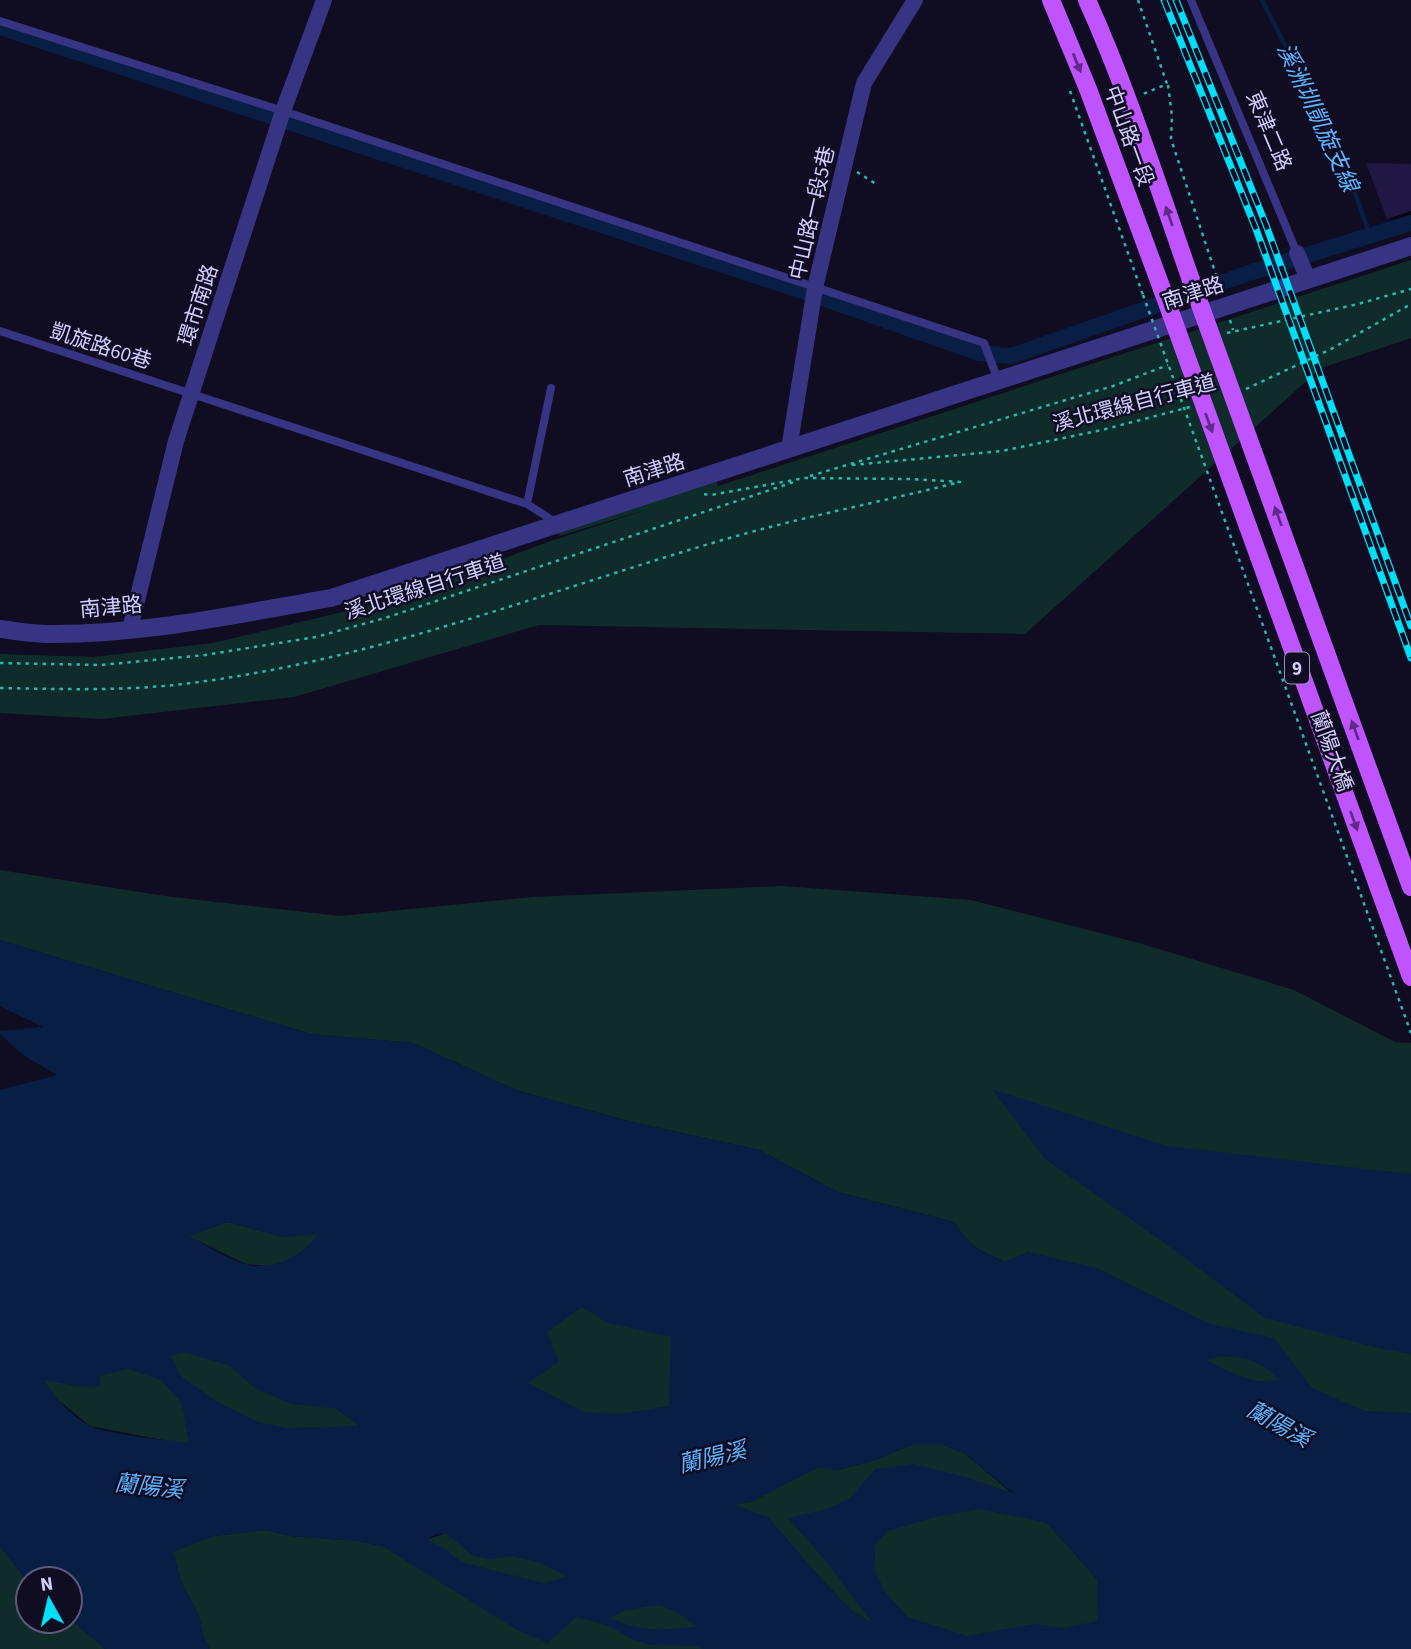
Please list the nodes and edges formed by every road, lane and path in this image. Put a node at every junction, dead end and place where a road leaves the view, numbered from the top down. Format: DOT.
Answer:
graph roads {
  1 [pos="324,0"];
  2 [pos="915,0"];
  3 [pos="1051,0"];
  4 [pos="1087,0"];
  5 [pos="1138,0"];
  6 [pos="1191,0"];
  7 [pos="0,21"];
  8 [pos="1167,84"];
  9 [pos="1070,85"];
  10 [pos="1128,100"];
  11 [pos="280,119"];
  12 [pos="845,164"];
  13 [pos="876,184"];
  14 [pos="1411,246"];
  15 [pos="1302,266"];
  16 [pos="1411,289"];
  17 [pos="1221,290"];
  18 [pos="814,296"];
  19 [pos="1411,304"];
  20 [pos="1229,317"];
  21 [pos="1233,330"];
  22 [pos="0,331"];
  23 [pos="1219,336"];
  24 [pos="1186,359"];
  25 [pos="1168,365"];
  26 [pos="999,382"];
  27 [pos="551,388"];
  28 [pos="1240,391"];
  29 [pos="191,394"];
  30 [pos="1190,406"];
  31 [pos="789,449"];
  32 [pos="845,466"];
  33 [pos="805,478"];
  34 [pos="700,494"];
  35 [pos="527,504"];
  36 [pos="558,524"];
  37 [pos="0,629"];
  38 [pos="130,629"];
  39 [pos="0,663"];
  40 [pos="0,688"];
  41 [pos="1411,887"];
  42 [pos="1411,977"];
  43 [pos="1411,1033"];
  1 -- 11 [label="street, 環市南路"];
  2 -- 12 [label="street, 中山路一段5巷"];
  3 -- 24 [label="main road, 中山路一段 / 9, one-way, bridge"];
  4 -- 10 [label="main road, 中山路一段 / 9"];
  5 -- 8 [label="path"];
  6 -- 15 [label="lane, 東津二路"];
  7 -- 11 [label="lane"];
  8 -- 10 [label="path"];
  8 -- 17 [label="path"];
  9 -- 25 [label="path, 蘭陽大橋, bridge"];
  23 -- 10 [label="main road, 中山路一段 / 9, one-way, bridge"];
  11 -- 18 [label="lane"];
  11 -- 29 [label="street, 環市南路"];
  12 -- 13 [label="path"];
  12 -- 18 [label="street, 中山路一段5巷"];
  14 -- 15 [label="street, 南津路"];
  15 -- 26 [label="street, 南津路"];
  16 -- 21 [label="path"];
  18 -- 26 [label="lane"];
  18 -- 31 [label="street, 中山路一段5巷"];
  19 -- 28 [label="path, 溪北環線自行車道"];
  20 -- 21 [label="path"];
  21 -- 23 [label="path"];
  22 -- 29 [label="lane, 凱旋路60巷"];
  41 -- 23 [label="main road, 蘭陽大橋 / 9, one-way, bridge"];
  24 -- 42 [label="main road, 蘭陽大橋 / 9, one-way, bridge"];
  25 -- 32 [label="path, 溪北環線自行車道"];
  25 -- 43 [label="path, 蘭陽大橋, bridge"];
  26 -- 31 [label="street, 南津路"];
  27 -- 35 [label="lane"];
  29 -- 35 [label="lane, 凱旋路60巷"];
  29 -- 38 [label="street, 環市南路"];
  30 -- 32 [label="path, 溪北環線自行車道"];
  31 -- 36 [label="street, 南津路"];
  32 -- 33 [label="path, 溪北環線自行車道"];
  33 -- 34 [label="path"];
  33 -- 39 [label="path, 溪北環線自行車道"];
  33 -- 40 [label="path"];
  35 -- 36 [label="lane, 凱旋路60巷"];
  36 -- 38 [label="street, 南津路"];
  37 -- 38 [label="street, 南津路"];
}
